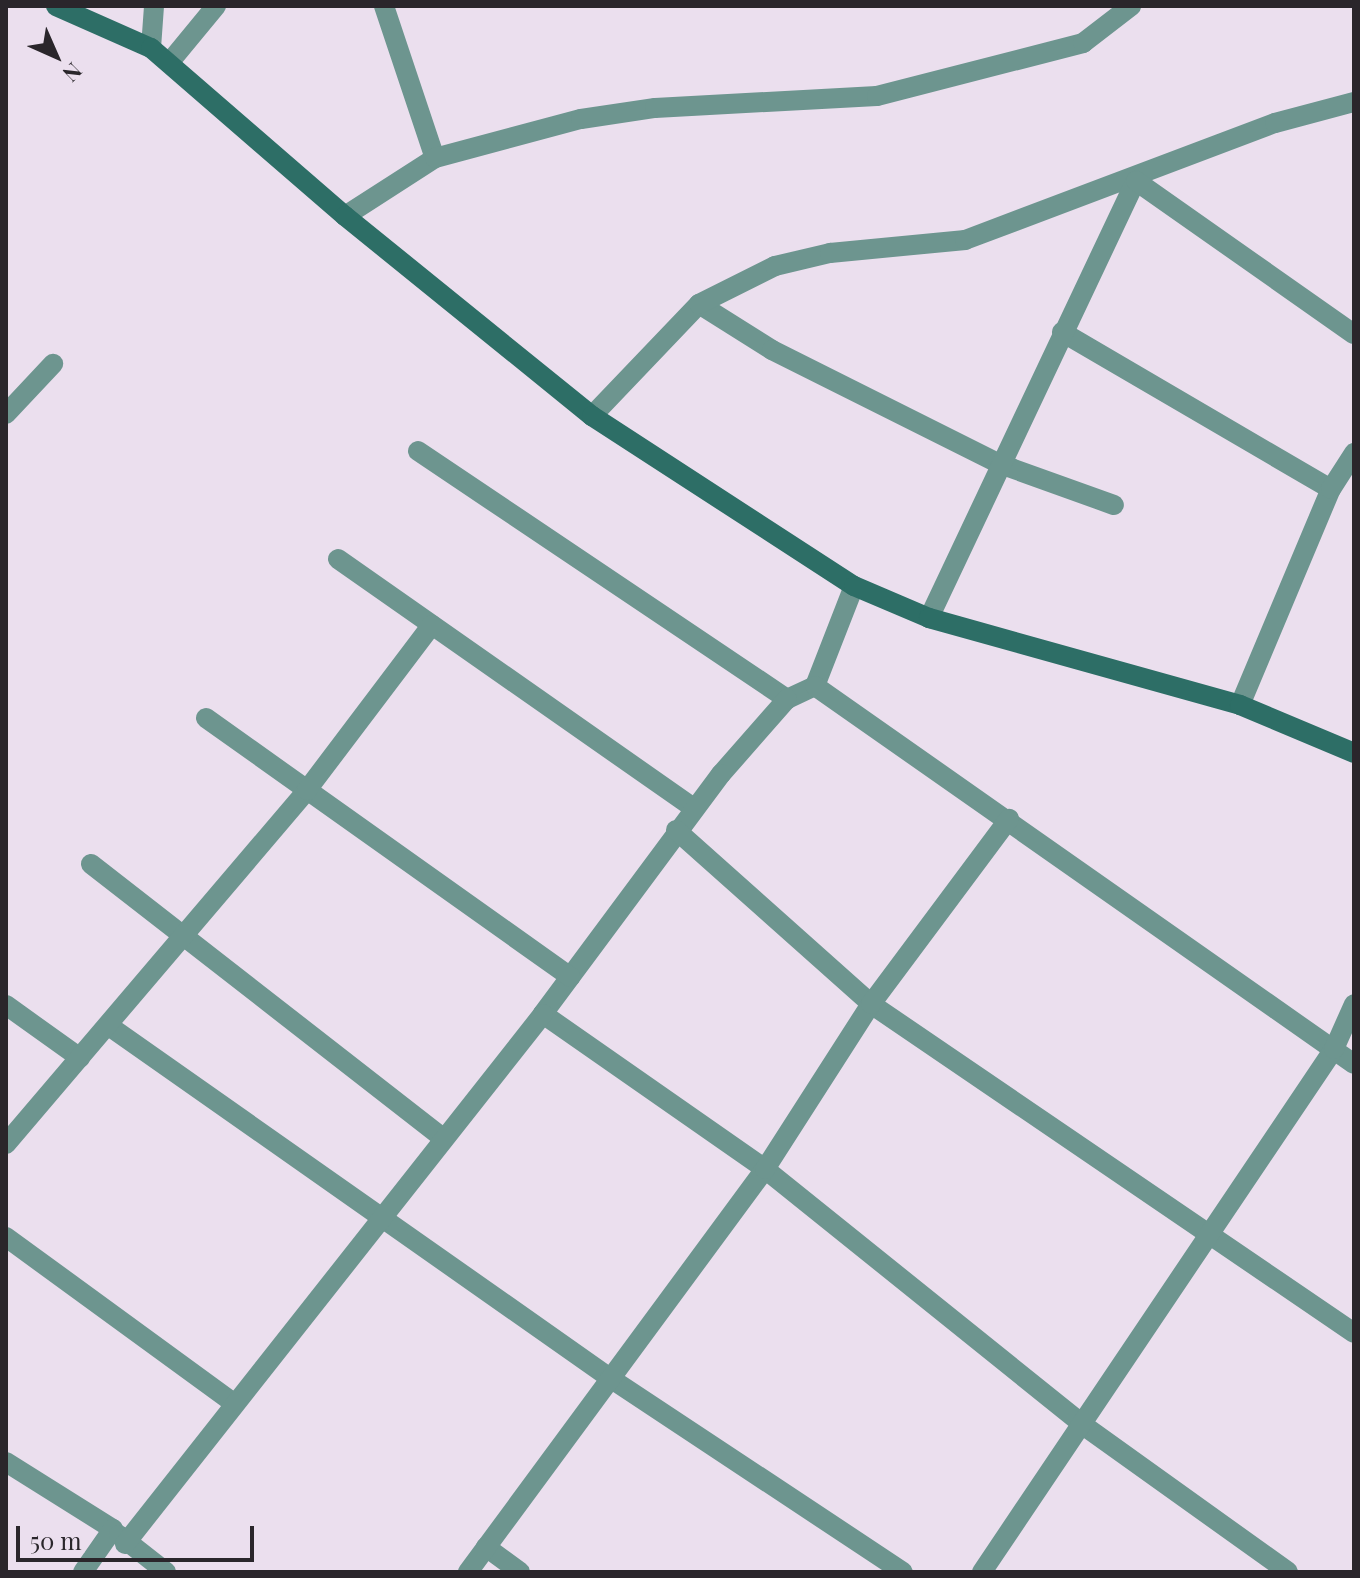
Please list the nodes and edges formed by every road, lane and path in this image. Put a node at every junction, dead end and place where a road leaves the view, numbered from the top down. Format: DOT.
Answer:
graph roads {
  1 [pos="56,6"];
  2 [pos="154,6"];
  3 [pos="216,6"];
  4 [pos="384,6"];
  5 [pos="1121,8"];
  6 [pos="151,48"];
  7 [pos="169,63"];
  8 [pos="1354,102"];
  9 [pos="435,158"];
  10 [pos="1136,181"];
  11 [pos="345,216"];
  12 [pos="699,304"];
  13 [pos="1062,332"];
  14 [pos="1354,334"];
  15 [pos="53,364"];
  16 [pos="6,414"];
  17 [pos="592,416"];
  18 [pos="418,451"];
  19 [pos="1354,453"];
  20 [pos="1000,464"];
  21 [pos="1331,489"];
  22 [pos="1114,505"];
  23 [pos="338,559"];
  24 [pos="854,586"];
  25 [pos="929,618"];
  26 [pos="432,625"];
  27 [pos="815,686"];
  28 [pos="787,699"];
  29 [pos="1240,705"];
  30 [pos="206,718"];
  31 [pos="1354,753"];
  32 [pos="307,790"];
  33 [pos="694,808"];
  34 [pos="1009,819"];
  35 [pos="676,830"];
  36 [pos="91,864"];
  37 [pos="185,938"];
  38 [pos="570,977"];
  39 [pos="871,1004"];
  40 [pos="1354,1004"];
  41 [pos="6,1005"];
  42 [pos="543,1014"];
  43 [pos="109,1026"];
  44 [pos="1334,1049"];
  45 [pos="80,1058"];
  46 [pos="1354,1064"];
  47 [pos="444,1139"];
  48 [pos="6,1144"];
  49 [pos="765,1169"];
  50 [pos="384,1215"];
  51 [pos="1210,1235"];
  52 [pos="6,1237"];
  53 [pos="1354,1333"];
  54 [pos="610,1378"];
  55 [pos="235,1404"];
  56 [pos="1083,1425"];
  57 [pos="6,1462"];
  58 [pos="119,1536"];
  59 [pos="486,1547"];
  60 [pos="83,1572"];
  61 [pos="166,1572"];
  62 [pos="468,1572"];
  63 [pos="520,1572"];
  64 [pos="903,1572"];
  65 [pos="982,1572"];
  66 [pos="1288,1572"];
  1 -- 6 [label="street"];
  2 -- 6 [label="street"];
  3 -- 7 [label="street"];
  4 -- 9 [label="street"];
  5 -- 9 [label="street"];
  6 -- 7 [label="street"];
  7 -- 11 [label="street"];
  8 -- 10 [label="street"];
  9 -- 11 [label="street"];
  10 -- 12 [label="street"];
  10 -- 13 [label="street"];
  10 -- 14 [label="street"];
  11 -- 17 [label="street"];
  12 -- 17 [label="street"];
  12 -- 20 [label="street"];
  13 -- 20 [label="street"];
  13 -- 21 [label="street"];
  15 -- 16 [label="street"];
  17 -- 24 [label="street"];
  18 -- 28 [label="street"];
  19 -- 21 [label="street"];
  20 -- 22 [label="street"];
  20 -- 25 [label="street"];
  21 -- 29 [label="street"];
  23 -- 26 [label="street"];
  24 -- 25 [label="street"];
  24 -- 27 [label="street"];
  25 -- 29 [label="street"];
  26 -- 32 [label="street"];
  26 -- 33 [label="street"];
  27 -- 28 [label="street"];
  27 -- 34 [label="street"];
  28 -- 33 [label="street"];
  29 -- 31 [label="street"];
  30 -- 32 [label="street"];
  32 -- 37 [label="street"];
  32 -- 38 [label="street"];
  33 -- 35 [label="street"];
  34 -- 39 [label="street"];
  34 -- 44 [label="street"];
  35 -- 38 [label="street"];
  35 -- 39 [label="street"];
  36 -- 37 [label="street"];
  37 -- 43 [label="street"];
  37 -- 47 [label="street"];
  38 -- 42 [label="street"];
  39 -- 49 [label="street"];
  39 -- 51 [label="street"];
  40 -- 44 [label="street"];
  41 -- 45 [label="street"];
  42 -- 47 [label="street"];
  42 -- 49 [label="street"];
  43 -- 45 [label="street"];
  43 -- 50 [label="street"];
  44 -- 46 [label="street"];
  44 -- 51 [label="street"];
  45 -- 48 [label="street"];
  47 -- 50 [label="street"];
  49 -- 54 [label="street"];
  49 -- 56 [label="street"];
  50 -- 54 [label="street"];
  50 -- 55 [label="street"];
  51 -- 53 [label="street"];
  51 -- 56 [label="street"];
  52 -- 55 [label="street"];
  54 -- 59 [label="street"];
  54 -- 64 [label="street"];
  55 -- 58 [label="street"];
  56 -- 65 [label="street"];
  56 -- 66 [label="street"];
  57 -- 58 [label="street"];
  58 -- 60 [label="street"];
  58 -- 61 [label="street"];
  59 -- 62 [label="street"];
  59 -- 63 [label="street"];
}
